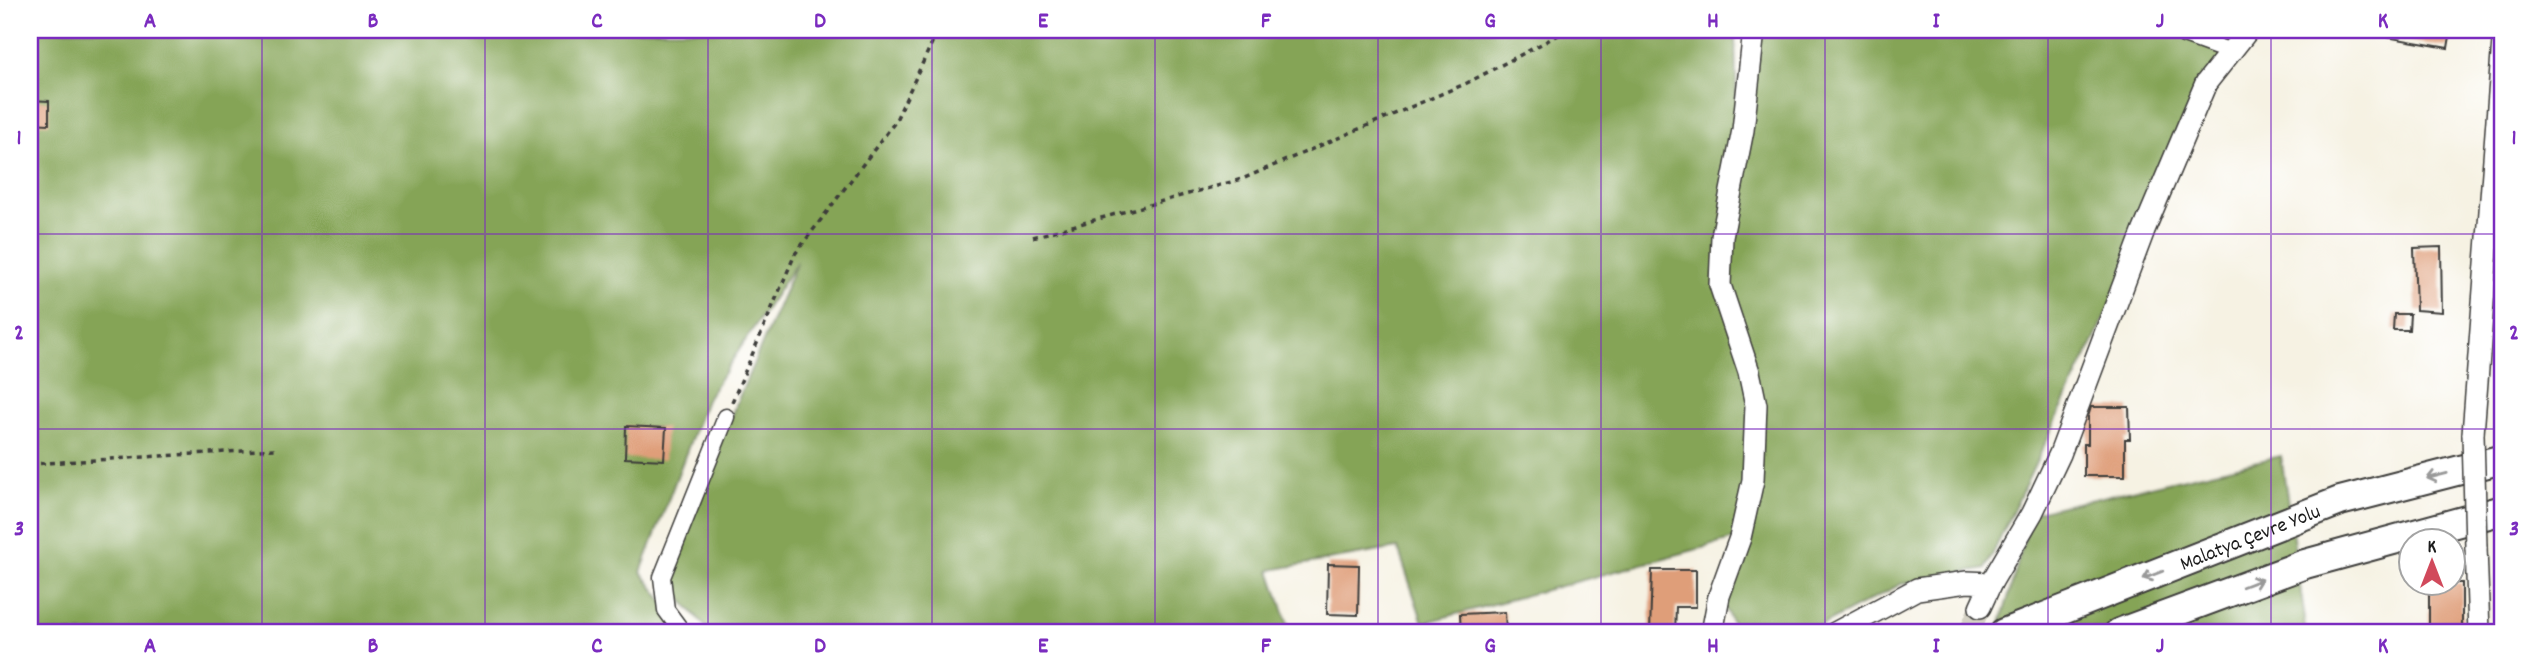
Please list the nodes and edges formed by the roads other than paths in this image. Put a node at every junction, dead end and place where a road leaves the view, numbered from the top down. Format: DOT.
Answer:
graph roads {
  1 [pos="1754,30"];
  2 [pos="2177,30"];
  3 [pos="2248,30"];
  4 [pos="2503,41"];
  5 [pos="2231,52"];
  6 [pos="726,417"];
  7 [pos="2503,459"];
  8 [pos="2503,510"];
  9 [pos="1991,583"];
  10 [pos="1980,607"];
  11 [pos="684,633"];
  12 [pos="1712,633"];
  13 [pos="1835,633"];
  14 [pos="2004,633"];
  15 [pos="2119,633"];
  16 [pos="2479,633"];
  1 -- 12 [label="street"];
  2 -- 5 [label="street"];
  3 -- 5 [label="street"];
  4 -- 16 [label="street, bridge"];
  5 -- 9 [label="street"];
  6 -- 11 [label="street"];
  7 -- 14 [label="highway, Malatya Çevre Yolu, one-way"];
  15 -- 8 [label="highway, one-way"];
  9 -- 10 [label="street"];
  9 -- 13 [label="street"];
}
